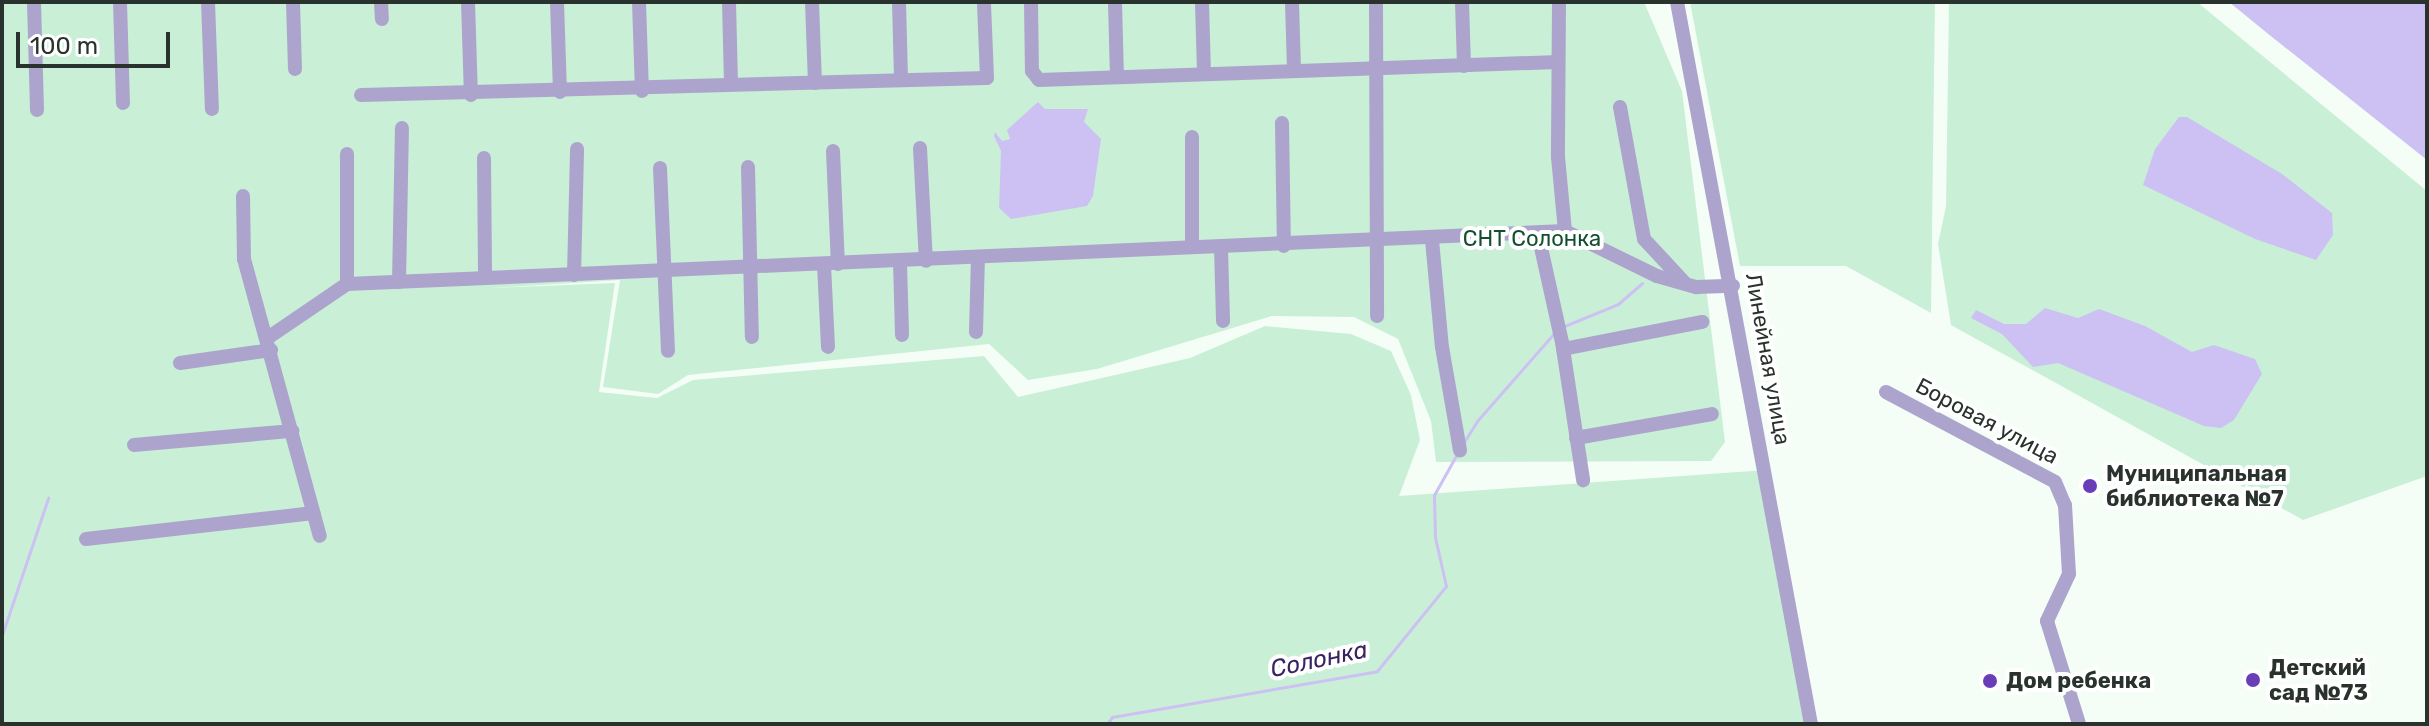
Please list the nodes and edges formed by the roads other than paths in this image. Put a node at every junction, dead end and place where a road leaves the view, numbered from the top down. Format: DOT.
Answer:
graph roads {
  1 [pos="34,2"];
  2 [pos="120,2"];
  3 [pos="208,2"];
  4 [pos="293,2"];
  5 [pos="381,2"];
  6 [pos="468,2"];
  7 [pos="557,2"];
  8 [pos="639,2"];
  9 [pos="729,2"];
  10 [pos="812,2"];
  11 [pos="899,2"];
  12 [pos="984,2"];
  13 [pos="1031,2"];
  14 [pos="1115,2"];
  15 [pos="1202,2"];
  16 [pos="1292,2"];
  17 [pos="1376,2"];
  18 [pos="1462,2"];
  19 [pos="1559,2"];
  20 [pos="1677,2"];
  21 [pos="382,19"];
  22 [pos="1558,62"];
  23 [pos="1464,66"];
  24 [pos="295,69"];
  25 [pos="1377,69"];
  26 [pos="1294,70"];
  27 [pos="1204,73"];
  28 [pos="1117,76"];
  29 [pos="901,79"];
  30 [pos="815,83"];
  31 [pos="731,84"];
  32 [pos="642,91"];
  33 [pos="560,92"];
  34 [pos="361,95"];
  35 [pos="471,95"];
  36 [pos="123,103"];
  37 [pos="1620,107"];
  38 [pos="212,109"];
  39 [pos="37,110"];
  40 [pos="1282,123"];
  41 [pos="402,128"];
  42 [pos="1192,137"];
  43 [pos="920,148"];
  44 [pos="577,149"];
  45 [pos="833,151"];
  46 [pos="347,154"];
  47 [pos="484,158"];
  48 [pos="748,167"];
  49 [pos="660,168"];
  50 [pos="243,196"];
  51 [pos="1565,231"];
  52 [pos="1538,234"];
  53 [pos="1432,240"];
  54 [pos="1379,242"];
  55 [pos="1284,246"];
  56 [pos="1192,247"];
  57 [pos="1221,248"];
  58 [pos="978,257"];
  59 [pos="926,261"];
  60 [pos="900,262"];
  61 [pos="831,265"];
  62 [pos="752,268"];
  63 [pos="663,272"];
  64 [pos="574,275"];
  65 [pos="485,277"];
  66 [pos="399,282"];
  67 [pos="347,284"];
  68 [pos="1687,286"];
  69 [pos="1733,286"];
  70 [pos="1377,316"];
  71 [pos="1223,321"];
  72 [pos="1702,322"];
  73 [pos="976,332"];
  74 [pos="902,335"];
  75 [pos="752,337"];
  76 [pos="270,343"];
  77 [pos="828,347"];
  78 [pos="1563,349"];
  79 [pos="668,351"];
  80 [pos="180,363"];
  81 [pos="1886,392"];
  82 [pos="1712,414"];
  83 [pos="292,431"];
  84 [pos="1576,438"];
  85 [pos="134,445"];
  86 [pos="1460,450"];
  87 [pos="1583,480"];
  88 [pos="314,513"];
  89 [pos="320,536"];
  90 [pos="86,539"];
  91 [pos="1811,724"];
  92 [pos="2079,724"];
  1 -- 39 [label="street"];
  2 -- 36 [label="street"];
  3 -- 38 [label="street"];
  4 -- 24 [label="street"];
  5 -- 21 [label="street"];
  6 -- 35 [label="street"];
  7 -- 33 [label="street"];
  8 -- 32 [label="street"];
  9 -- 31 [label="street"];
  10 -- 30 [label="street"];
  11 -- 29 [label="street"];
  12 -- 29 [label="street"];
  13 -- 28 [label="street"];
  14 -- 28 [label="street"];
  15 -- 27 [label="street"];
  16 -- 26 [label="street"];
  17 -- 25 [label="street"];
  18 -- 23 [label="street"];
  19 -- 22 [label="street"];
  20 -- 69 [label="street, Линейная улица"];
  22 -- 23 [label="street"];
  22 -- 51 [label="street"];
  23 -- 25 [label="street"];
  25 -- 26 [label="street"];
  25 -- 54 [label="street"];
  26 -- 27 [label="street"];
  27 -- 28 [label="street"];
  29 -- 30 [label="street"];
  30 -- 32 [label="street"];
  32 -- 33 [label="street"];
  33 -- 35 [label="street"];
  34 -- 35 [label="street"];
  37 -- 68 [label="street"];
  40 -- 55 [label="street"];
  41 -- 66 [label="street"];
  42 -- 56 [label="street"];
  43 -- 59 [label="street"];
  44 -- 64 [label="street"];
  45 -- 61 [label="street"];
  46 -- 67 [label="street"];
  47 -- 65 [label="street"];
  48 -- 62 [label="street"];
  49 -- 63 [label="street"];
  50 -- 76 [label="street"];
  51 -- 52 [label="street"];
  51 -- 68 [label="street"];
  52 -- 53 [label="street"];
  52 -- 78 [label="street"];
  53 -- 54 [label="street"];
  53 -- 86 [label="street"];
  54 -- 55 [label="street"];
  54 -- 70 [label="street"];
  55 -- 57 [label="street"];
  56 -- 57 [label="street"];
  56 -- 58 [label="street"];
  57 -- 71 [label="street"];
  58 -- 59 [label="street"];
  58 -- 73 [label="street"];
  59 -- 60 [label="street"];
  60 -- 61 [label="street"];
  60 -- 74 [label="street"];
  61 -- 62 [label="street"];
  61 -- 77 [label="street"];
  62 -- 63 [label="street"];
  62 -- 75 [label="street"];
  63 -- 64 [label="street"];
  63 -- 79 [label="street"];
  64 -- 65 [label="street"];
  65 -- 66 [label="street"];
  66 -- 67 [label="street"];
  67 -- 76 [label="street"];
  68 -- 69 [label="street"];
  69 -- 91 [label="street, Линейная улица"];
  72 -- 78 [label="street"];
  76 -- 80 [label="street"];
  76 -- 83 [label="street"];
  78 -- 84 [label="street"];
  81 -- 92 [label="street, Боровая улица"];
  82 -- 84 [label="street"];
  83 -- 85 [label="street"];
  83 -- 88 [label="street"];
  84 -- 87 [label="street"];
  88 -- 89 [label="street"];
  88 -- 90 [label="street"];
}
